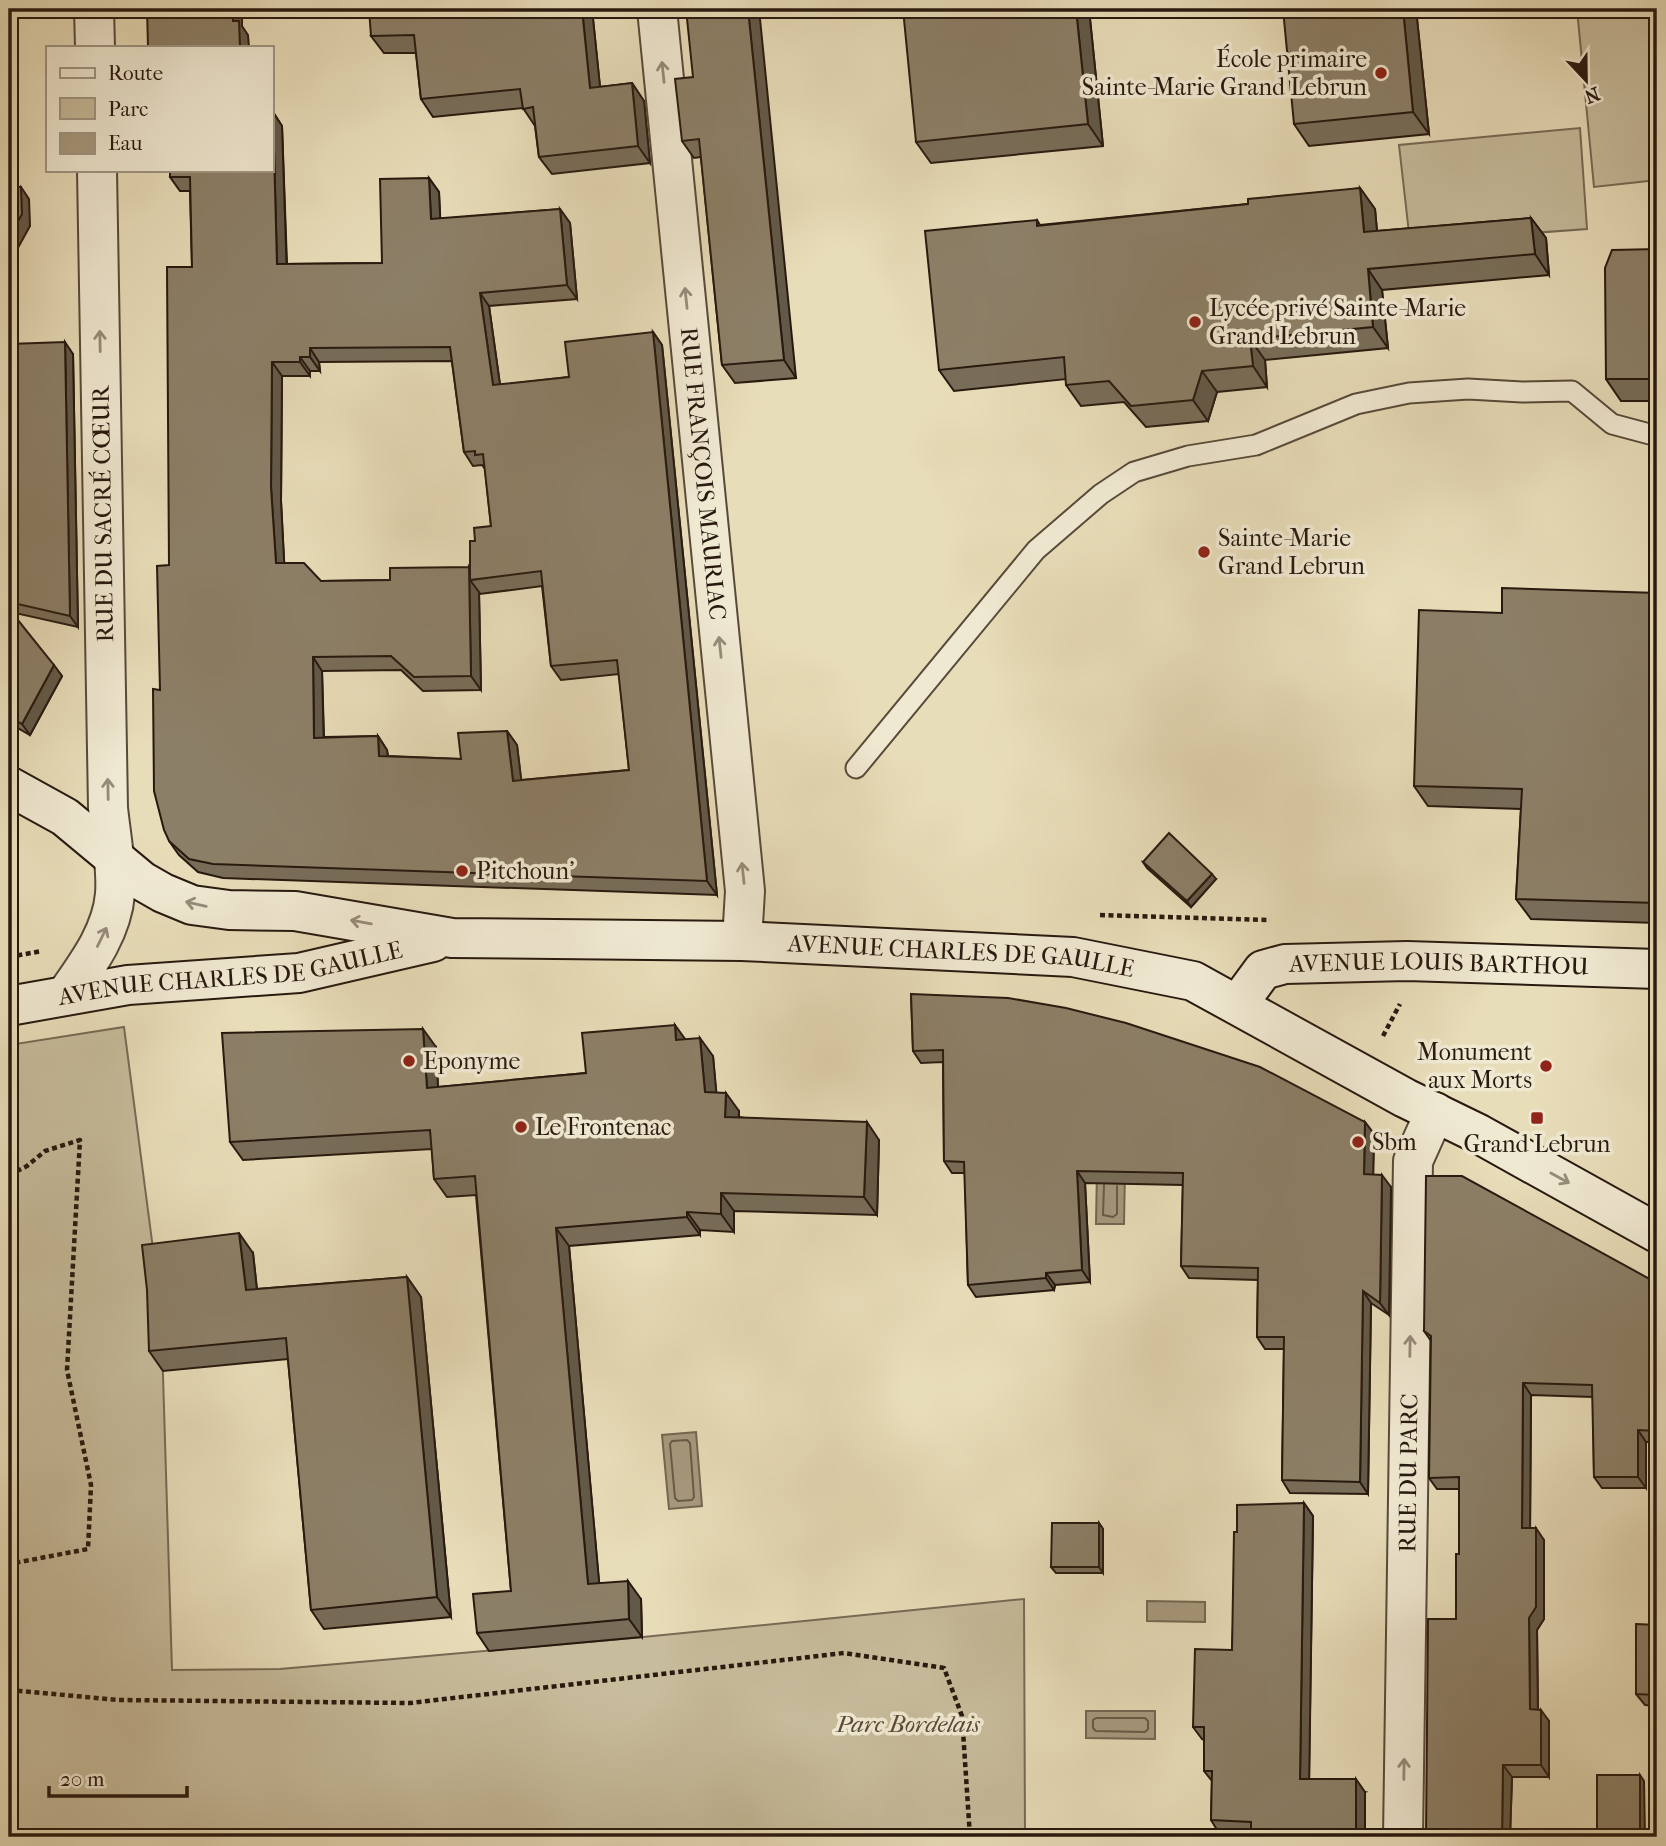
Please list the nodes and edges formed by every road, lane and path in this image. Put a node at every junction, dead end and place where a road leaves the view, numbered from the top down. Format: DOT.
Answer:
graph roads {
  1 [pos="94,9"];
  2 [pos="657,9"];
  3 [pos="95,46"];
  4 [pos="97,172"];
  5 [pos="1657,436"];
  6 [pos="856,768"];
  7 [pos="9,786"];
  8 [pos="113,857"];
  9 [pos="1089,915"];
  10 [pos="1282,921"];
  11 [pos="452,938"];
  12 [pos="742,941"];
  13 [pos="51,949"];
  14 [pos="9,957"];
  15 [pos="1657,969"];
  16 [pos="66,995"];
  17 [pos="1238,1004"];
  18 [pos="9,1006"];
  19 [pos="1435,1112"];
  20 [pos="9,1175"];
  21 [pos="1657,1233"];
  22 [pos="9,1564"];
  23 [pos="9,1690"];
  24 [pos="970,1837"];
  25 [pos="1403,1837"];
  1 -- 3 [label="street"];
  12 -- 2 [label="street, RUE FRANÇOIS MAURIAC, one-way"];
  8 -- 4 [label="street, RUE DU SACRÉ CŒUR, one-way"];
  5 -- 6 [label="lane"];
  7 -- 8 [label="street, AVENUE CHARLES DE GAULLE"];
  11 -- 8 [label="street, AVENUE CHARLES DE GAULLE, one-way"];
  16 -- 8 [label="street, RUE DU SACRÉ CŒUR, one-way"];
  9 -- 10 [label="path"];
  11 -- 12 [label="street, AVENUE CHARLES DE GAULLE"];
  11 -- 16 [label="street, AVENUE CHARLES DE GAULLE"];
  12 -- 17 [label="street, AVENUE CHARLES DE GAULLE"];
  13 -- 14 [label="path"];
  15 -- 17 [label="street, AVENUE LOUIS BARTHOU"];
  16 -- 18 [label="street, AVENUE CHARLES DE GAULLE"];
  17 -- 19 [label="street, AVENUE CHARLES DE GAULLE"];
  19 -- 21 [label="street, AVENUE CHARLES DE GAULLE, one-way"];
  25 -- 19 [label="street, RUE DU PARC, one-way"];
  20 -- 22 [label="path"];
  23 -- 24 [label="path"];
}
